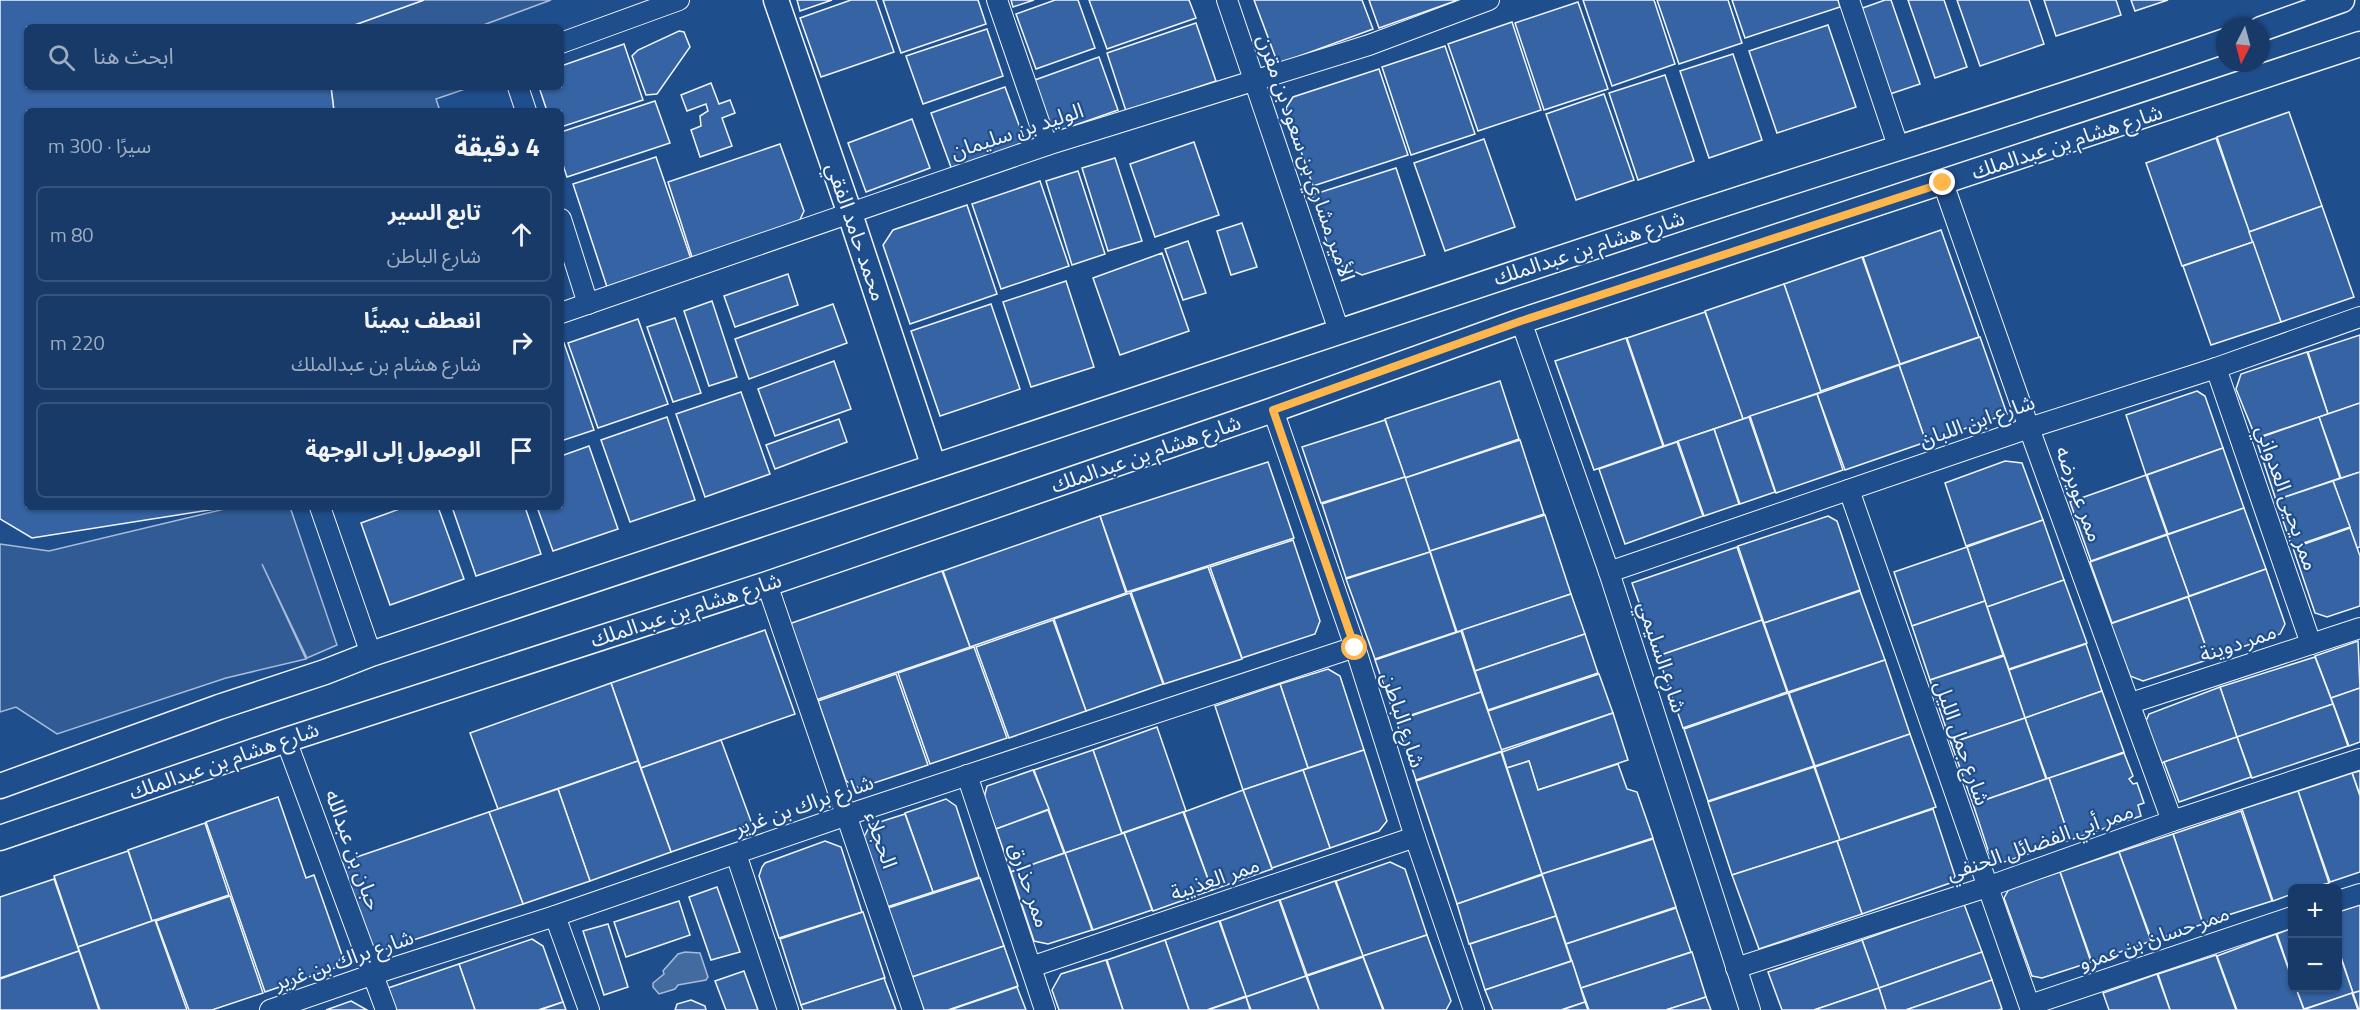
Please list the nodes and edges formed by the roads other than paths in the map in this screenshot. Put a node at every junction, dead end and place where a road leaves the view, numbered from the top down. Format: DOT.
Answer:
graph roads {
  1 [pos="679,0"];
  2 [pos="776,0"];
  3 [pos="997,0"];
  4 [pos="1227,0"];
  5 [pos="1489,0"];
  6 [pos="1849,0"];
  7 [pos="2342,0"];
  8 [pos="2270,26"];
  9 [pos="564,42"];
  10 [pos="2216,44"];
  11 [pos="2360,44"];
  12 [pos="1255,81"];
  13 [pos="519,90"];
  14 [pos="525,108"];
  15 [pos="1047,145"];
  16 [pos="1898,146"];
  17 [pos="1943,183"];
  18 [pos="850,214"];
  19 [pos="564,228"];
  20 [pos="588,304"];
  21 [pos="564,312"];
  22 [pos="2360,317"];
  23 [pos="1521,321"];
  24 [pos="1339,331"];
  25 [pos="2216,368"];
  26 [pos="1273,410"];
  27 [pos="2029,428"];
  28 [pos="933,464"];
  29 [pos="1849,490"];
  30 [pos="321,510"];
  31 [pos="1609,572"];
  32 [pos="766,584"];
  33 [pos="2360,628"];
  34 [pos="2312,644"];
  35 [pos="1355,648"];
  36 [pos="370,654"];
  37 [pos="2131,703"];
  38 [pos="286,740"];
  39 [pos="2360,759"];
  40 [pos="967,776"];
  41 [pos="0,786"];
  42 [pos="848,815"];
  43 [pos="2172,821"];
  44 [pos="1415,837"];
  45 [pos="0,838"];
  46 [pos="736,854"];
  47 [pos="1987,887"];
  48 [pos="2360,894"];
  49 [pos="2342,899"];
  50 [pos="555,916"];
  51 [pos="2288,917"];
  52 [pos="1031,967"];
  53 [pos="1736,968"];
  54 [pos="374,974"];
  55 [pos="2031,1008"];
  56 [pos="270,1010"];
  57 [pos="386,1010"];
  58 [pos="589,1010"];
  59 [pos="788,1010"];
  60 [pos="913,1010"];
  61 [pos="1045,1010"];
  62 [pos="1474,1010"];
  63 [pos="1750,1010"];
  1 -- 9 [label="street"];
  2 -- 18 [label="street, محمد حامد الفقي"];
  3 -- 15 [label="street"];
  4 -- 12 [label="street, الأمير مشاري بن سعود بن مقرن"];
  5 -- 12 [label="street, الوليد بن سليمان"];
  6 -- 16 [label="street"];
  7 -- 8 [label="street"];
  10 -- 16 [label="street, شارع هشام بن عبدالملك"];
  11 -- 17 [label="street, شارع هشام بن عبدالملك"];
  12 -- 15 [label="street, الوليد بن سليمان"];
  12 -- 24 [label="street, الأمير مشاري بن سعود بن مقرن"];
  13 -- 14 [label="street"];
  15 -- 18 [label="street, الوليد بن سليمان"];
  16 -- 24 [label="street, شارع هشام بن عبدالملك"];
  17 -- 23 [label="street, شارع هشام بن عبدالملك"];
  17 -- 27 [label="street, ممر عويرضه"];
  18 -- 20 [label="street, الوليد بن سليمان"];
  18 -- 28 [label="street, محمد حامد الفقي"];
  19 -- 20 [label="street"];
  20 -- 21 [label="street, الوليد بن سليمان"];
  22 -- 25 [label="street, شارع ابن اللبان"];
  23 -- 26 [label="street, شارع هشام بن عبدالملك"];
  23 -- 31 [label="street, شارع السليمي"];
  24 -- 28 [label="street, شارع هشام بن عبدالملك"];
  25 -- 27 [label="street, شارع ابن اللبان"];
  25 -- 34 [label="street, ممر يحيى العدواني"];
  26 -- 32 [label="street, شارع هشام بن عبدالملك"];
  26 -- 35 [label="street, شارع الباطن"];
  27 -- 29 [label="street, شارع ابن اللبان"];
  27 -- 37 [label="street, ممر عويرضه"];
  28 -- 36 [label="street, شارع هشام بن عبدالملك"];
  29 -- 31 [label="street, شارع ابن اللبان"];
  29 -- 47 [label="street, شارع جمل الليل"];
  30 -- 36 [label="street"];
  31 -- 53 [label="street, شارع السليمي"];
  32 -- 38 [label="street, شارع هشام بن عبدالملك"];
  32 -- 42 [label="street, الحجلاء"];
  33 -- 34 [label="street, ممر دوينة"];
  34 -- 37 [label="street, ممر دوينة"];
  35 -- 40 [label="street, شارع براك بن غرير"];
  35 -- 44 [label="street, شارع الباطن"];
  36 -- 41 [label="street, شارع هشام بن عبدالملك"];
  37 -- 43 [label="street, ممر عويرضه"];
  38 -- 45 [label="street, شارع هشام بن عبدالملك"];
  38 -- 54 [label="street, حبان بن عبدالله"];
  39 -- 43 [label="street, ممر أبي الفضائل الحنفي"];
  40 -- 42 [label="street, شارع براك بن غرير"];
  40 -- 52 [label="street, ممر حذارق"];
  42 -- 46 [label="street, شارع براك بن غرير"];
  42 -- 60 [label="street, الحجلاء"];
  43 -- 47 [label="street, ممر أبي الفضائل الحنفي"];
  44 -- 52 [label="street, ممر العذيبة"];
  44 -- 62 [label="street, شارع الباطن"];
  46 -- 50 [label="street, شارع براك بن غرير"];
  46 -- 59 [label="street"];
  47 -- 53 [label="street, ممر أبي الفضائل الحنفي"];
  47 -- 55 [label="street, شارع جمل الليل"];
  48 -- 49 [label="street"];
  50 -- 54 [label="street, شارع براك بن غرير"];
  50 -- 58 [label="street"];
  51 -- 55 [label="street, ممر حسان بن عمرو"];
  52 -- 61 [label="street, ممر حذارق"];
  53 -- 63 [label="street, شارع السليمي"];
  54 -- 56 [label="street, شارع براك بن غرير"];
  54 -- 57 [label="street, حبان بن عبدالله"];
}
